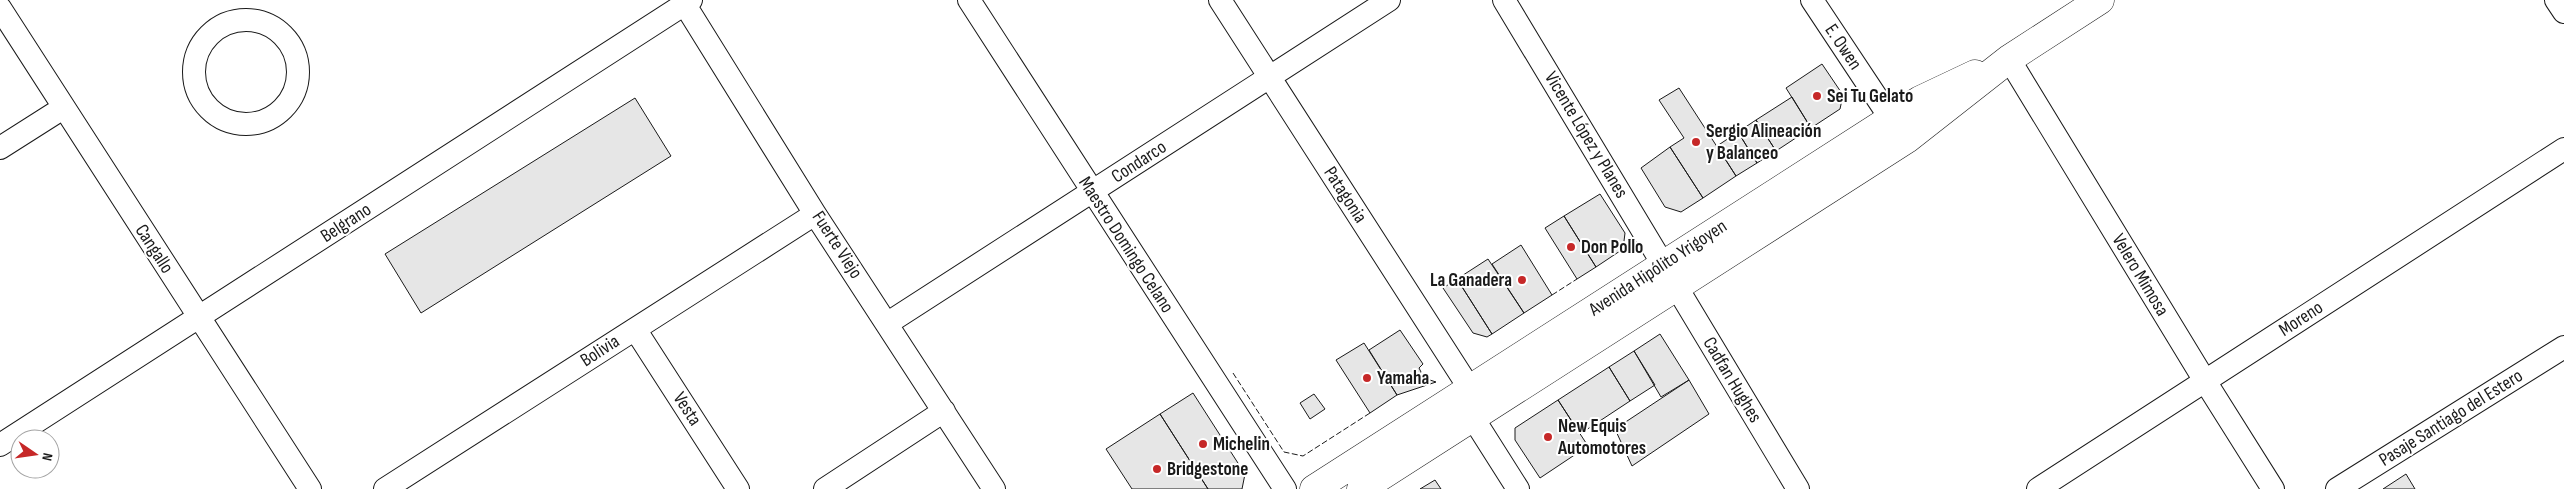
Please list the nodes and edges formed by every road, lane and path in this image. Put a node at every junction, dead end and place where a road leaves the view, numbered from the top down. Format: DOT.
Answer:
graph roads {
  1 [pos="969,0"];
  2 [pos="1220,0"];
  3 [pos="1389,0"];
  4 [pos="1504,0"];
  5 [pos="1812,0"];
  6 [pos="2100,0"];
  7 [pos="2556,0"];
  8 [pos="686,1"];
  9 [pos="0,8"];
  10 [pos="253,10"];
  11 [pos="2564,12"];
  12 [pos="2008,59"];
  13 [pos="1270,78"];
  14 [pos="63,108"];
  15 [pos="1891,119"];
  16 [pos="0,148"];
  17 [pos="2564,149"];
  18 [pos="1092,192"];
  19 [pos="815,214"];
  20 [pos="1669,274"];
  21 [pos="198,317"];
  22 [pos="888,323"];
  23 [pos="636,329"];
  24 [pos="2564,347"];
  25 [pos="2205,381"];
  26 [pos="1470,389"];
  27 [pos="944,411"];
  28 [pos="1472,418"];
  29 [pos="0,445"];
  30 [pos="2042,488"];
  31 [pos="310,489"];
  32 [pos="385,489"];
  33 [pos="738,489"];
  34 [pos="825,489"];
  35 [pos="994,489"];
  36 [pos="1285,489"];
  37 [pos="1314,489"];
  38 [pos="1362,489"];
  39 [pos="1518,489"];
  40 [pos="1798,489"];
  41 [pos="2274,489"];
  42 [pos="2337,489"];
  1 -- 18 [label="street, Maestro Domingo Celano"];
  2 -- 13 [label="street, Patagonia"];
  3 -- 13 [label="street, Condarco"];
  4 -- 20 [label="street, Vicente López y Planes"];
  5 -- 15 [label="street, E. Owen"];
  6 -- 12 [label="main road, Avenida Hipólito Yrigoyen"];
  7 -- 11 [label="street"];
  8 -- 19 [label="street, Fuerte Viejo"];
  8 -- 21 [label="street, Belgrano"];
  9 -- 14 [label="street, Cangallo"];
  10 -- 10 [label="street"];
  12 -- 15 [label="main road, Avenida Hipólito Yrigoyen"];
  12 -- 20 [label="main road, Avenida Hipólito Yrigoyen"];
  12 -- 25 [label="street, Velero Mimosa"];
  13 -- 18 [label="street, Condarco"];
  13 -- 26 [label="street, Patagonia"];
  14 -- 16 [label="street"];
  14 -- 21 [label="street, Cangallo"];
  15 -- 20 [label="main road, Avenida Hipólito Yrigoyen"];
  17 -- 25 [label="street, Moreno"];
  18 -- 22 [label="street, Condarco"];
  18 -- 36 [label="street, Maestro Domingo Celano"];
  19 -- 22 [label="street, Fuerte Viejo"];
  19 -- 23 [label="street, Bolivia"];
  20 -- 26 [label="main road, Avenida Hipólito Yrigoyen"];
  20 -- 28 [label="main road, Avenida Hipólito Yrigoyen"];
  20 -- 40 [label="street, Cadfan Hughes"];
  21 -- 29 [label="street, Belgrano"];
  21 -- 31 [label="street, Cangallo"];
  22 -- 27 [label="street, Fuerte Viejo"];
  23 -- 32 [label="street, Bolivia"];
  23 -- 33 [label="street, Vesta"];
  24 -- 42 [label="street, Pasaje Santiago del Estero"];
  25 -- 30 [label="street, Moreno"];
  25 -- 41 [label="street, Velero Mimosa"];
  26 -- 37 [label="main road, Avenida Hipólito Yrigoyen"];
  27 -- 34 [label="street"];
  27 -- 35 [label="street, Fuerte Viejo"];
  28 -- 38 [label="main road, Avenida Hipólito Yrigoyen"];
  28 -- 39 [label="street"];
}
